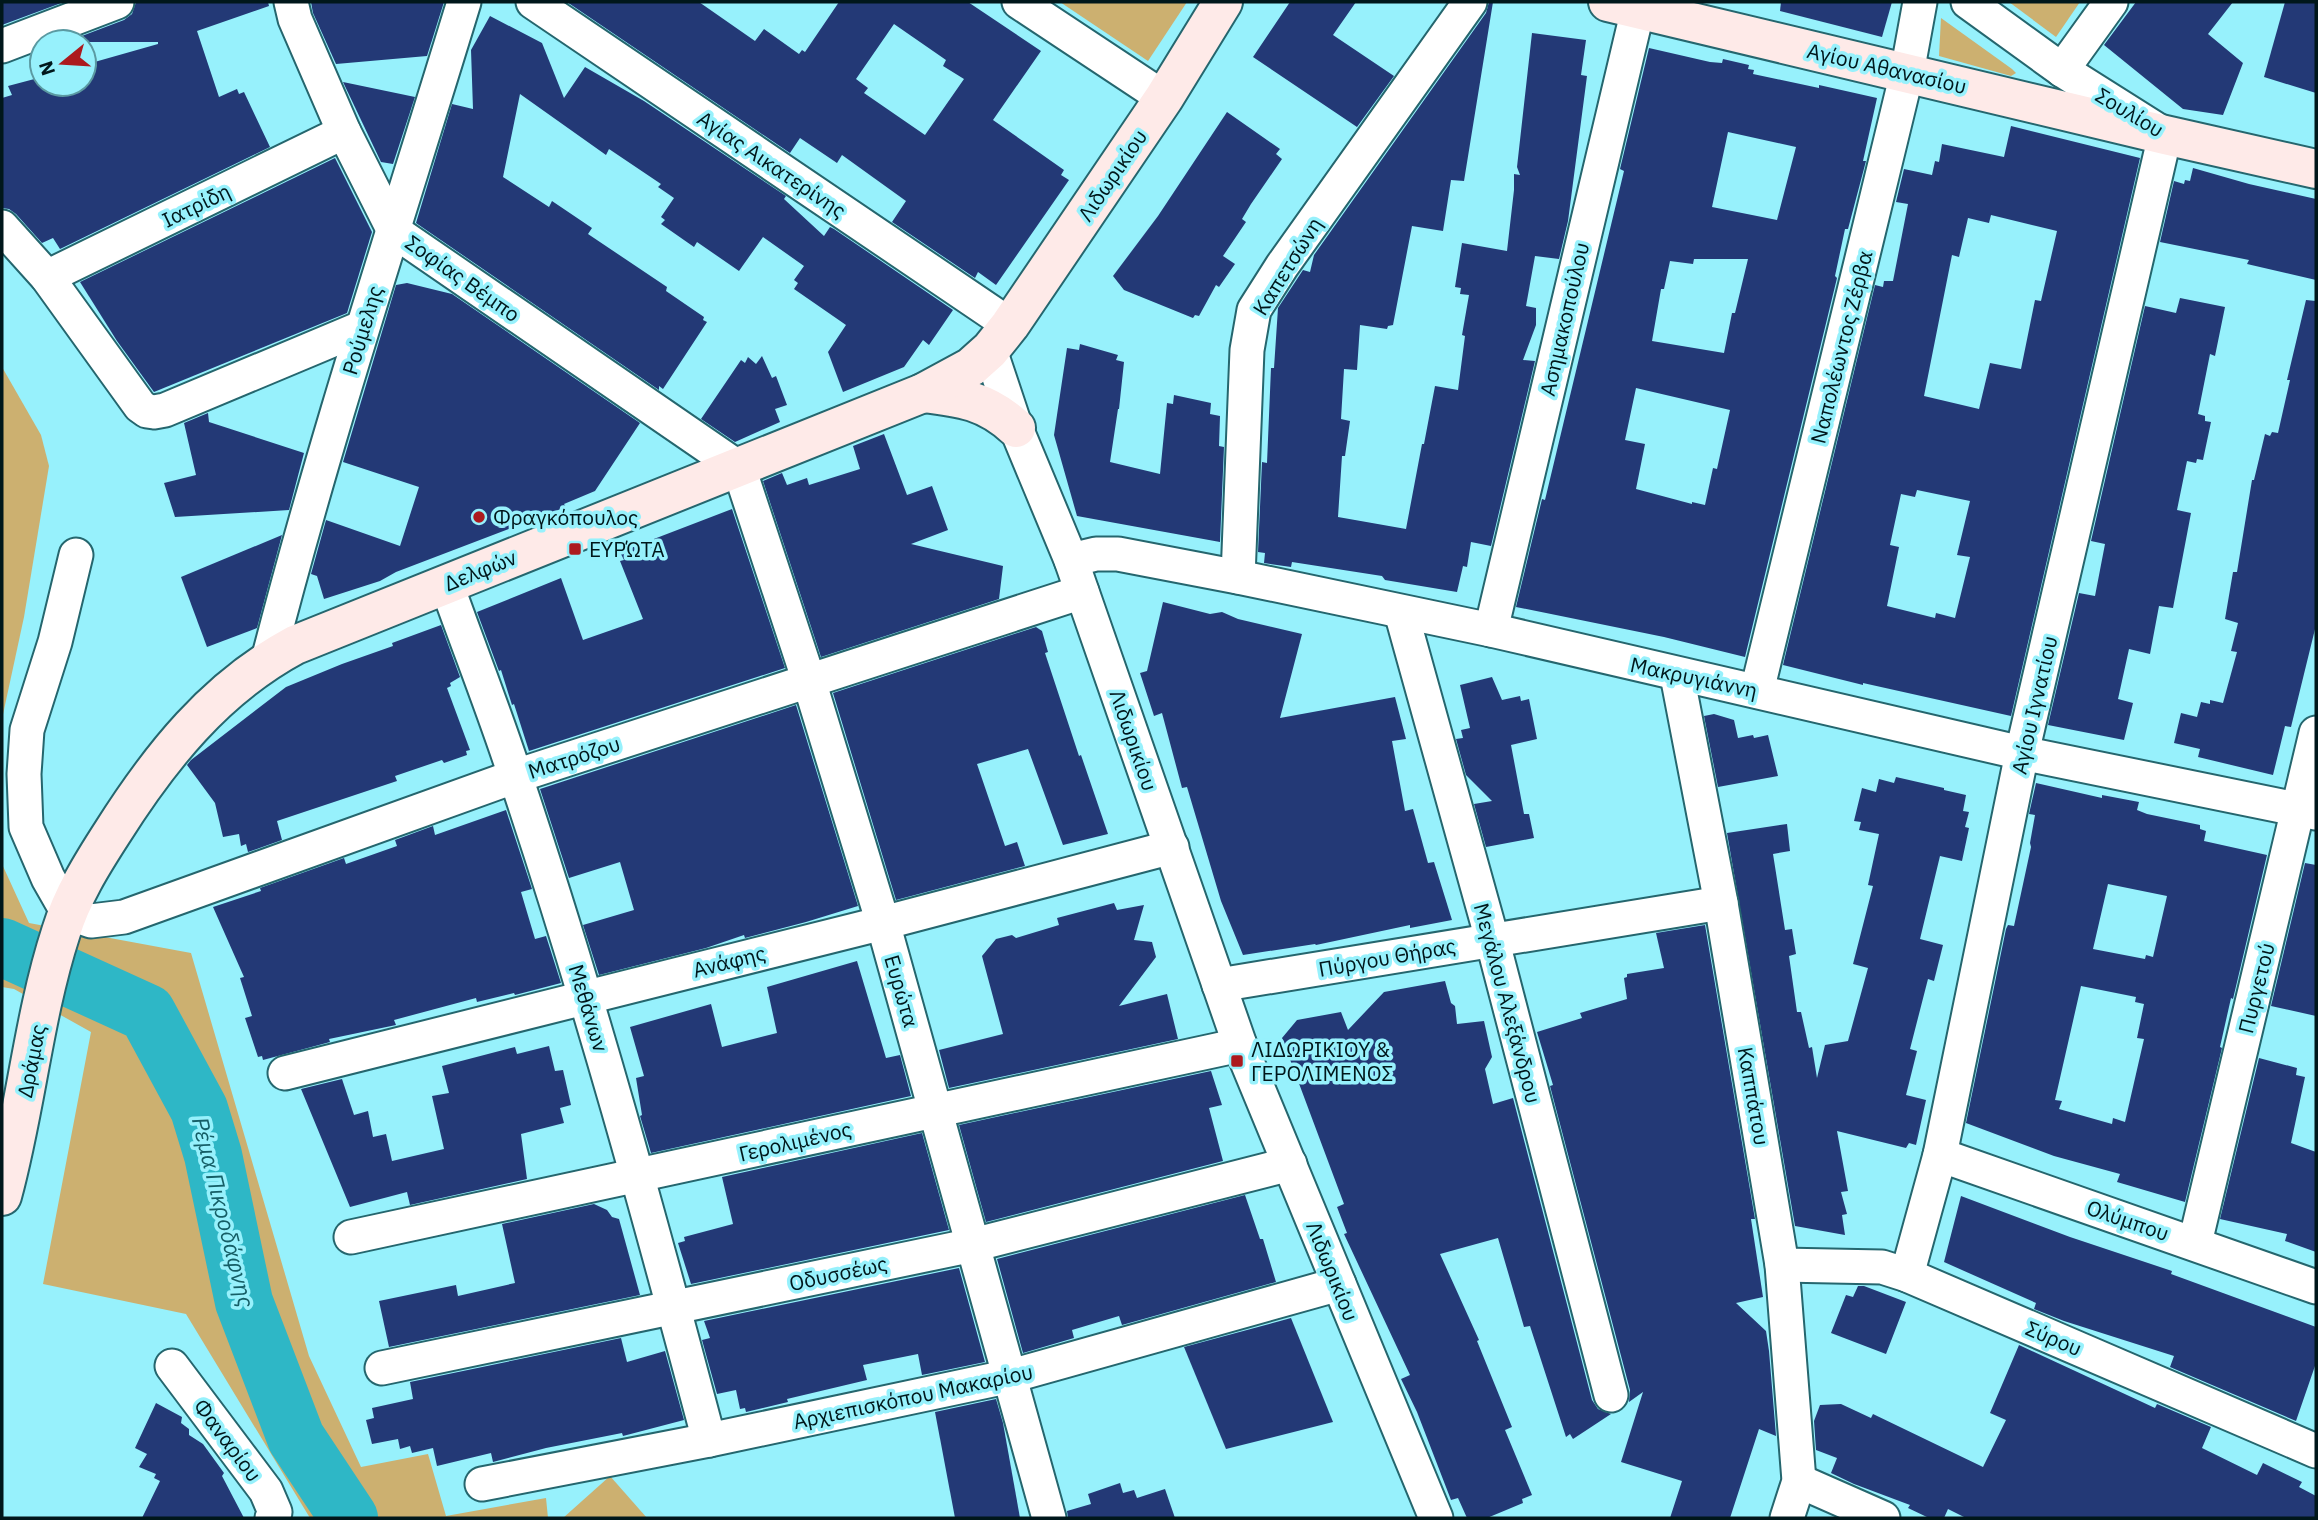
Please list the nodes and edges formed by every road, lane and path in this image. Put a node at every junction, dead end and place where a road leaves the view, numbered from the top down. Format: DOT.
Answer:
graph roads {
  1 [pos="117,2"];
  2 [pos="291,2"];
  3 [pos="464,2"];
  4 [pos="533,2"];
  5 [pos="1019,2"];
  6 [pos="1223,2"];
  7 [pos="1470,2"];
  8 [pos="1920,2"];
  9 [pos="1968,2"];
  10 [pos="2111,2"];
  11 [pos="1623,5"];
  12 [pos="2,46"];
  13 [pos="2062,71"];
  14 [pos="1907,72"];
  15 [pos="1164,98"];
  16 [pos="344,132"];
  17 [pos="2165,135"];
  18 [pos="2316,169"];
  19 [pos="2,227"];
  20 [pos="394,230"];
  21 [pos="47,277"];
  22 [pos="361,328"];
  23 [pos="1000,338"];
  24 [pos="923,393"];
  25 [pos="1016,428"];
  26 [pos="739,468"];
  27 [pos="76,555"];
  28 [pos="1071,560"];
  29 [pos="1238,577"];
  30 [pos="446,583"];
  31 [pos="1082,592"];
  32 [pos="1401,612"];
  33 [pos="1491,630"];
  34 [pos="268,660"];
  35 [pos="1677,675"];
  36 [pos="808,681"];
  37 [pos="1757,691"];
  38 [pos="2316,733"];
  39 [pos="2022,753"];
  40 [pos="516,776"];
  41 [pos="2308,811"];
  42 [pos="1172,847"];
  43 [pos="1721,902"];
  44 [pos="65,922"];
  45 [pos="883,923"];
  46 [pos="1492,940"];
  47 [pos="1219,985"];
  48 [pos="586,997"];
  49 [pos="1240,1045"];
  50 [pos="285,1073"];
  51 [pos="935,1110"];
  52 [pos="1940,1155"];
  53 [pos="1290,1164"];
  54 [pos="4,1176"];
  55 [pos="638,1176"];
  56 [pos="351,1237"];
  57 [pos="2195,1242"];
  58 [pos="973,1245"];
  59 [pos="1782,1265"];
  60 [pos="1907,1275"];
  61 [pos="1339,1284"];
  62 [pos="2316,1287"];
  63 [pos="674,1308"];
  64 [pos="172,1366"];
  65 [pos="382,1368"];
  66 [pos="1011,1376"];
  67 [pos="1611,1395"];
  68 [pos="709,1440"];
  69 [pos="2316,1451"];
  70 [pos="1799,1481"];
  71 [pos="482,1484"];
  72 [pos="272,1518"];
  73 [pos="1049,1518"];
  74 [pos="1436,1518"];
  75 [pos="1787,1518"];
  76 [pos="1883,1518"];
  1 -- 12 [label="street"];
  2 -- 16 [label="street, Σοφίας Βέμπο"];
  3 -- 20 [label="street, Ρούμελης"];
  4 -- 23 [label="street, Αγίας Αικατερίνης"];
  5 -- 15 [label="street"];
  6 -- 15 [label="street, Λιδωρικίου"];
  7 -- 29 [label="street, Καπετσώνη"];
  8 -- 14 [label="street, Ναπολέωντος Ζέρβα"];
  9 -- 13 [label="street, Σουλίου"];
  10 -- 13 [label="street"];
  11 -- 14 [label="street, Αγίου Αθανασίου"];
  11 -- 33 [label="street, Ασημακοπούλου"];
  13 -- 17 [label="street, Σουλίου"];
  14 -- 17 [label="street, Αγίου Αθανασίου"];
  14 -- 37 [label="street, Ναπολέωντος Ζέρβα"];
  15 -- 23 [label="street, Λιδωρικίου"];
  16 -- 20 [label="street, Σοφίας Βέμπο"];
  16 -- 21 [label="street, Ιατρίδη"];
  17 -- 18 [label="street, Σουλίου"];
  17 -- 39 [label="street, Αγίου Ιγνατίου"];
  19 -- 21 [label="street"];
  20 -- 22 [label="street, Ρούμελης"];
  20 -- 26 [label="street, Σοφίας Βέμπο"];
  21 -- 22 [label="street"];
  22 -- 34 [label="street, Ρούμελης"];
  23 -- 24 [label="street, Δελφών"];
  23 -- 25 [label="street, Λιδωρικίου"];
  24 -- 25 [label="street"];
  24 -- 26 [label="street, Δελφών"];
  25 -- 28 [label="street, Λιδωρικίου"];
  26 -- 30 [label="street, Δελφών"];
  26 -- 36 [label="street, Ευρώτα"];
  27 -- 44 [label="street"];
  28 -- 29 [label="street, Μακρυγιάννη"];
  28 -- 31 [label="street, Λιδωρικίου"];
  29 -- 32 [label="street, Μακρυγιάννη"];
  30 -- 34 [label="street, Δελφών"];
  30 -- 40 [label="street, Μεθάνων"];
  31 -- 36 [label="street, Ματρόζου"];
  31 -- 42 [label="street, Λιδωρικίου"];
  32 -- 33 [label="street, Μακρυγιάννη"];
  32 -- 46 [label="street, Μεγάλου Αλεξάνδρου"];
  33 -- 35 [label="street, Μακρυγιάννη"];
  34 -- 44 [label="street, Δελφών"];
  35 -- 37 [label="street, Μακρυγιάννη"];
  35 -- 43 [label="street, Καππάτου"];
  36 -- 40 [label="street, Ματρόζου"];
  36 -- 45 [label="street, Ευρώτα"];
  37 -- 39 [label="street, Μακρυγιάννη"];
  38 -- 41 [label="street, Πυργετού"];
  39 -- 41 [label="street, Μακρυγιάννη"];
  39 -- 52 [label="street, Αγίου Ιγνατίου"];
  40 -- 44 [label="street, Ματρόζου"];
  40 -- 48 [label="street, Μεθάνων"];
  41 -- 57 [label="street, Πυργετού"];
  42 -- 45 [label="street, Ανάφης"];
  42 -- 47 [label="street, Λιδωρικίου"];
  43 -- 46 [label="street, Πύργου Θήρας"];
  43 -- 59 [label="street, Καππάτου"];
  44 -- 54 [label="street, Δράμας"];
  45 -- 48 [label="street, Ανάφης"];
  45 -- 51 [label="street, Ευρώτα"];
  46 -- 47 [label="street, Πύργου Θήρας"];
  46 -- 67 [label="street, Μεγάλου Αλεξάνδρου"];
  47 -- 49 [label="street, Λιδωρικίου"];
  48 -- 50 [label="street, Ανάφης"];
  48 -- 55 [label="street, Μεθάνων"];
  49 -- 51 [label="street, Γερολιμένος"];
  49 -- 53 [label="street, Λιδωρικίου"];
  51 -- 55 [label="street, Γερολιμένος"];
  51 -- 58 [label="street, Ευρώτα"];
  52 -- 57 [label="street, Ολύμπου"];
  52 -- 60 [label="street, Αγίου Ιγνατίου"];
  53 -- 58 [label="street, Οδυσσέως"];
  53 -- 61 [label="street, Λιδωρικίου"];
  55 -- 56 [label="street, Γερολιμένος"];
  55 -- 63 [label="street, Μεθάνων"];
  57 -- 62 [label="street, Ολύμπου"];
  58 -- 63 [label="street, Οδυσσέως"];
  58 -- 66 [label="street, Ευρώτα"];
  59 -- 60 [label="street, Σύρου"];
  59 -- 70 [label="street, Καππάτου"];
  60 -- 69 [label="street, Σύρου"];
  61 -- 66 [label="street, Αρχιεπισκόπου Μακαρίου"];
  61 -- 74 [label="street, Λιδωρικίου"];
  63 -- 65 [label="street, Οδυσσέως"];
  63 -- 68 [label="street, Μεθάνων"];
  64 -- 72 [label="street, Φαναρίου"];
  66 -- 68 [label="street, Αρχιεπισκόπου Μακαρίου"];
  66 -- 73 [label="street, Ευρώτα"];
  68 -- 71 [label="street, Αρχιεπισκόπου Μακαρίου"];
  70 -- 75 [label="street, Καππάτου"];
  70 -- 76 [label="street"];
}
